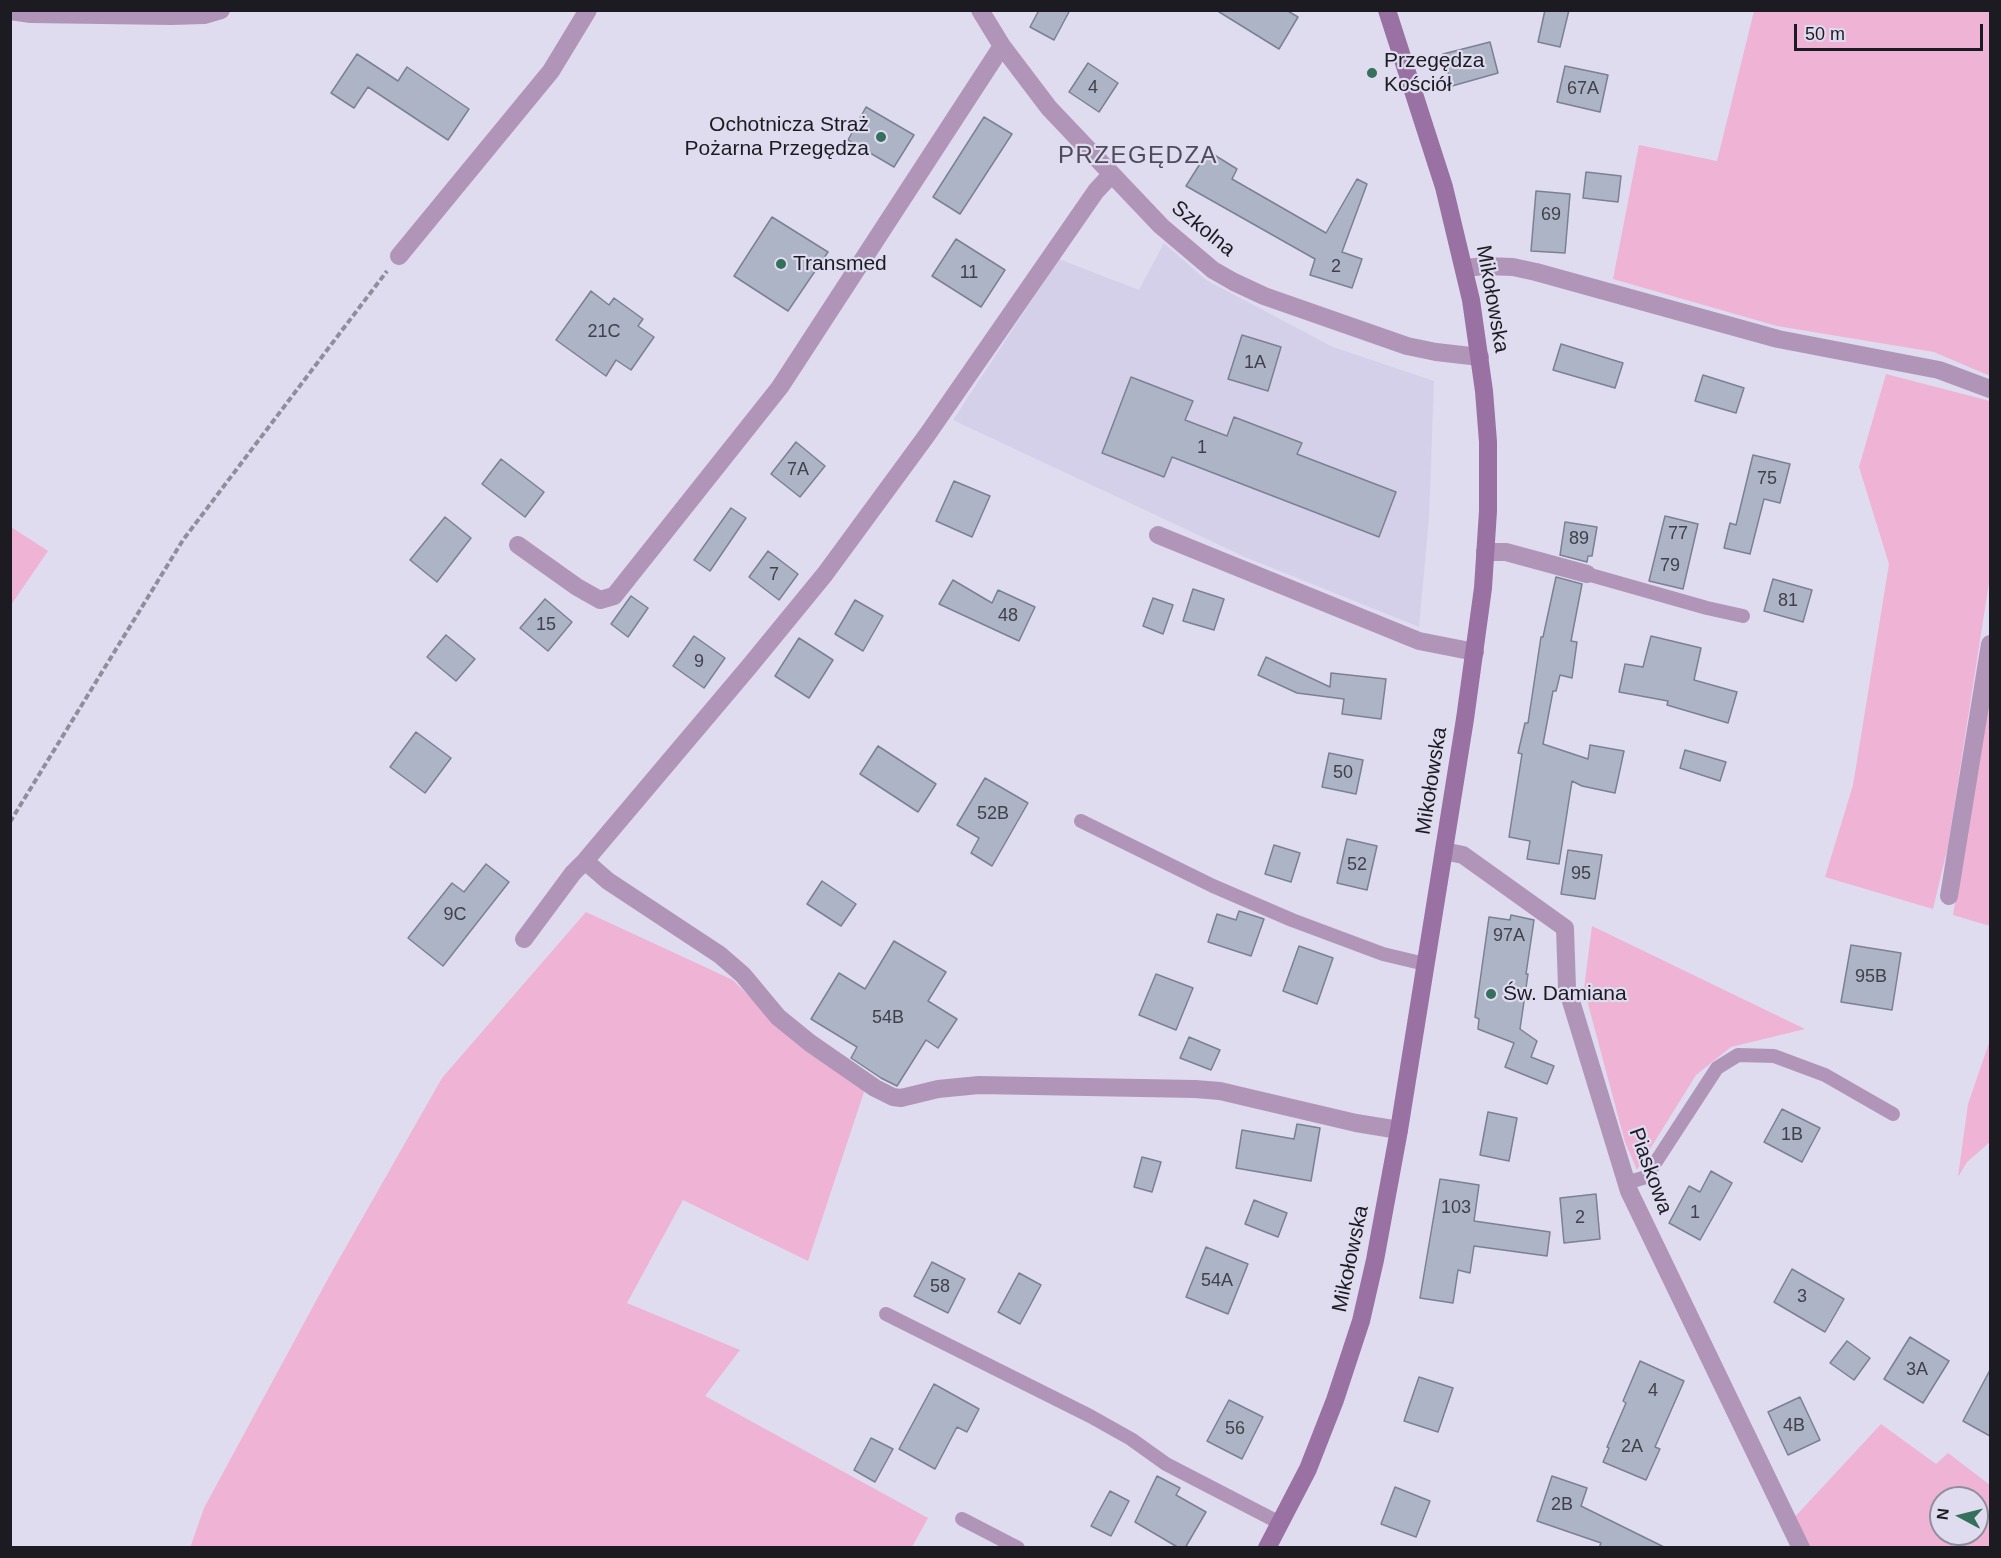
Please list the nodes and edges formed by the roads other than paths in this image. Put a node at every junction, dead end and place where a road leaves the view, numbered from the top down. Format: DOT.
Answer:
graph roads {
  1 [pos="221,10"];
  2 [pos="588,10"];
  3 [pos="980,10"];
  4 [pos="1387,10"];
  5 [pos="11,12"];
  6 [pos="1002,46"];
  7 [pos="1112,176"];
  8 [pos="399,256"];
  9 [pos="1465,268"];
  10 [pos="1480,357"];
  11 [pos="1990,389"];
  12 [pos="1158,535"];
  13 [pos="518,545"];
  14 [pos="1485,552"];
  15 [pos="1587,574"];
  16 [pos="1743,616"];
  17 [pos="1990,644"];
  18 [pos="1475,652"];
  19 [pos="1081,821"];
  20 [pos="1444,851"];
  21 [pos="585,861"];
  22 [pos="1949,896"];
  23 [pos="524,939"];
  24 [pos="1425,964"];
  25 [pos="1893,1114"];
  26 [pos="1399,1130"];
  27 [pos="1626,1183"];
  28 [pos="886,1314"];
  29 [pos="962,1519"];
  30 [pos="1280,1524"];
  31 [pos="1018,1548"];
  32 [pos="1267,1548"];
  33 [pos="1801,1548"];
  1 -- 5 [label="street"];
  2 -- 8 [label="street"];
  3 -- 6 [label="street, Szkolna"];
  4 -- 9 [label="main road, Mikołowska"];
  6 -- 7 [label="street, Szkolna"];
  6 -- 13 [label="street"];
  7 -- 10 [label="street, Szkolna"];
  7 -- 21 [label="street"];
  9 -- 10 [label="main road, Mikołowska"];
  9 -- 11 [label="street"];
  10 -- 14 [label="main road, Mikołowska"];
  12 -- 18 [label="street"];
  14 -- 15 [label="street"];
  14 -- 18 [label="main road, Mikołowska"];
  15 -- 16 [label="lane"];
  17 -- 22 [label="street"];
  18 -- 20 [label="main road, Mikołowska"];
  19 -- 24 [label="lane"];
  20 -- 24 [label="main road, Mikołowska"];
  20 -- 27 [label="street, Piaskowa"];
  21 -- 23 [label="street"];
  21 -- 26 [label="street"];
  24 -- 26 [label="main road, Mikołowska"];
  25 -- 27 [label="lane"];
  26 -- 30 [label="main road, Mikołowska"];
  27 -- 33 [label="street, Piaskowa"];
  28 -- 30 [label="lane"];
  29 -- 31 [label="lane"];
  30 -- 32 [label="main road, Mikołowska"];
}
